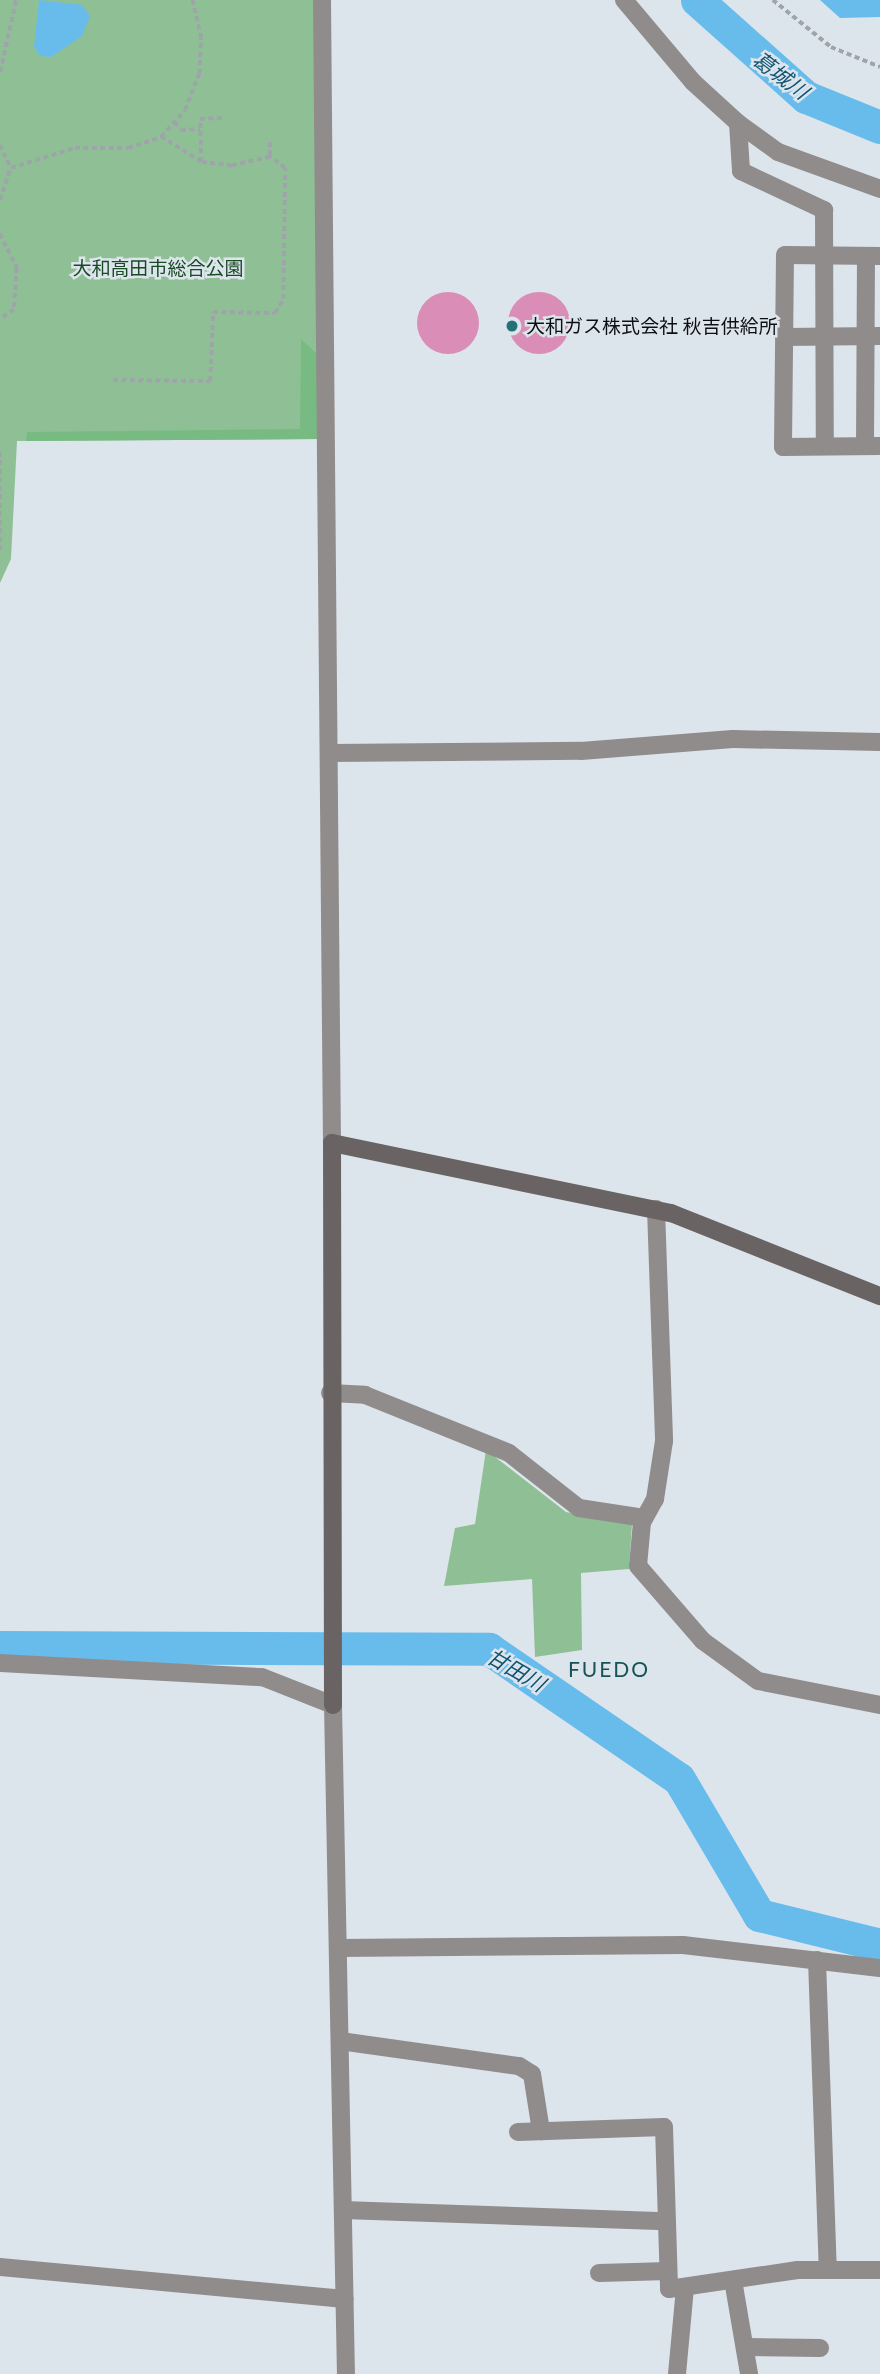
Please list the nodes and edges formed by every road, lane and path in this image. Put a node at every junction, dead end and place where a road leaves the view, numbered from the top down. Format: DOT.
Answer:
graph roads {
  1 [pos="16,0"];
  2 [pos="192,0"];
  3 [pos="322,0"];
  4 [pos="624,0"];
  5 [pos="773,0"];
  6 [pos="880,67"];
  7 [pos="0,72"];
  8 [pos="222,118"];
  9 [pos="175,122"];
  10 [pos="738,123"];
  11 [pos="200,129"];
  12 [pos="161,136"];
  13 [pos="270,142"];
  14 [pos="0,145"];
  15 [pos="270,157"];
  16 [pos="201,162"];
  17 [pos="11,168"];
  18 [pos="880,189"];
  19 [pos="0,200"];
  20 [pos="0,234"];
  21 [pos="827,256"];
  22 [pos="873,256"];
  23 [pos="0,319"];
  24 [pos="873,336"];
  25 [pos="784,337"];
  26 [pos="826,337"];
  27 [pos="113,380"];
  28 [pos="825,446"];
  29 [pos="873,446"];
  30 [pos="0,452"];
  31 [pos="0,551"];
  32 [pos="880,742"];
  33 [pos="329,753"];
  34 [pos="332,1143"];
  35 [pos="656,1209"];
  36 [pos="880,1296"];
  37 [pos="330,1393"];
  38 [pos="644,1518"];
  39 [pos="0,1663"];
  40 [pos="333,1705"];
  41 [pos="880,1705"];
  42 [pos="338,1948"];
  43 [pos="817,1959"];
  44 [pos="880,1968"];
  45 [pos="340,2041"];
  46 [pos="541,2131"];
  47 [pos="518,2132"];
  48 [pos="343,2210"];
  49 [pos="665,2221"];
  50 [pos="0,2267"];
  51 [pos="828,2269"];
  52 [pos="880,2270"];
  53 [pos="668,2271"];
  54 [pos="598,2273"];
  55 [pos="733,2280"];
  56 [pos="685,2287"];
  57 [pos="345,2299"];
  58 [pos="747,2347"];
  59 [pos="820,2348"];
  60 [pos="346,2374"];
  61 [pos="677,2374"];
  62 [pos="749,2374"];
  1 -- 7 [label="path"];
  2 -- 9 [label="path"];
  3 -- 33 [label="street"];
  4 -- 10 [label="street"];
  5 -- 6 [label="path"];
  8 -- 11 [label="path"];
  9 -- 11 [label="path"];
  9 -- 12 [label="path"];
  10 -- 18 [label="street"];
  10 -- 21 [label="street"];
  11 -- 16 [label="path"];
  12 -- 16 [label="path"];
  12 -- 17 [label="path"];
  13 -- 15 [label="path"];
  14 -- 17 [label="path"];
  15 -- 16 [label="path"];
  15 -- 27 [label="path"];
  17 -- 19 [label="path"];
  20 -- 23 [label="path"];
  21 -- 22 [label="street"];
  21 -- 25 [label="street"];
  21 -- 26 [label="street"];
  22 -- 24 [label="street"];
  24 -- 26 [label="street"];
  24 -- 29 [label="street"];
  25 -- 26 [label="street"];
  25 -- 28 [label="street"];
  26 -- 28 [label="street"];
  28 -- 29 [label="street"];
  30 -- 31 [label="path"];
  32 -- 33 [label="street"];
  33 -- 34 [label="street"];
  34 -- 35 [label="street"];
  34 -- 37 [label="street"];
  35 -- 36 [label="street"];
  35 -- 38 [label="street"];
  37 -- 38 [label="street"];
  37 -- 40 [label="street"];
  38 -- 41 [label="street"];
  39 -- 40 [label="street"];
  40 -- 42 [label="street"];
  42 -- 43 [label="street"];
  42 -- 45 [label="street"];
  43 -- 44 [label="street"];
  43 -- 51 [label="street"];
  45 -- 46 [label="street"];
  45 -- 48 [label="street"];
  46 -- 47 [label="street"];
  46 -- 49 [label="street"];
  48 -- 49 [label="street"];
  48 -- 57 [label="street"];
  49 -- 53 [label="street"];
  50 -- 57 [label="street"];
  51 -- 52 [label="street"];
  51 -- 55 [label="street"];
  53 -- 54 [label="street"];
  53 -- 56 [label="street"];
  55 -- 56 [label="street"];
  55 -- 58 [label="street"];
  56 -- 61 [label="street"];
  57 -- 60 [label="street"];
  58 -- 59 [label="street"];
  58 -- 62 [label="street"];
}
